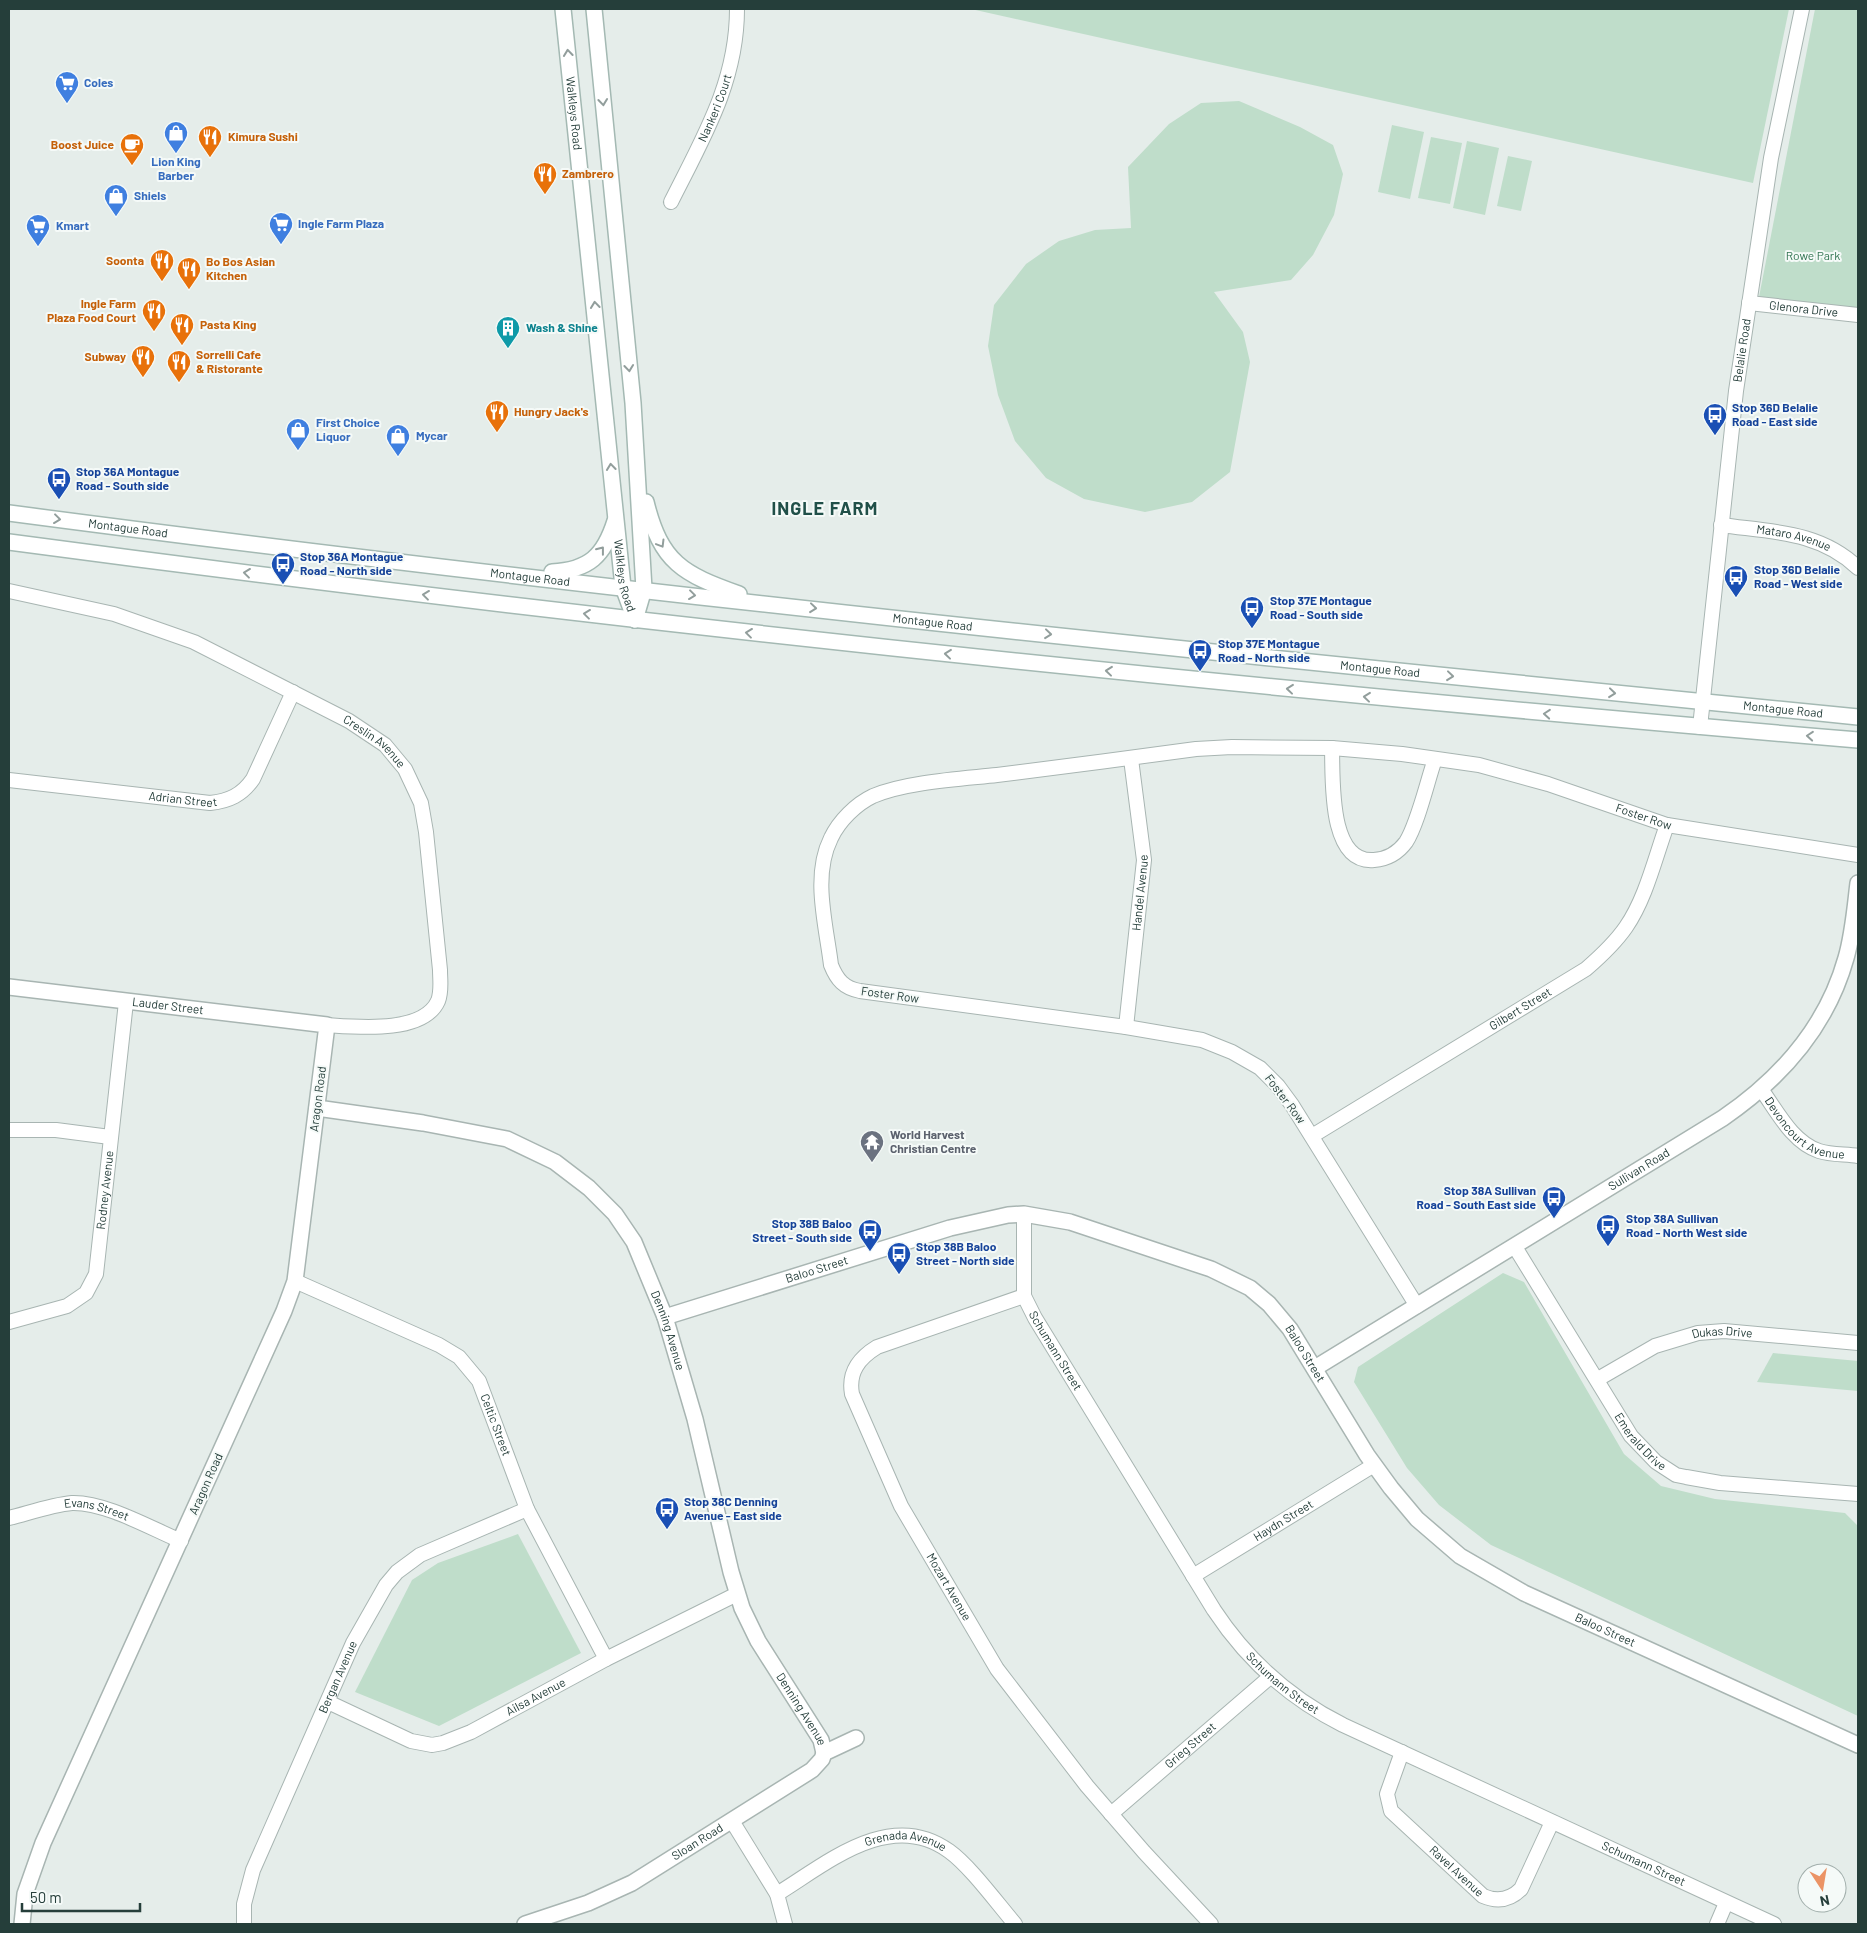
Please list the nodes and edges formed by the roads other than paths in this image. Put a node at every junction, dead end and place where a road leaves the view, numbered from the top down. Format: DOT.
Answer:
graph roads {
  1 [pos="563,9"];
  2 [pos="594,9"];
  3 [pos="737,9"];
  4 [pos="1802,9"];
  5 [pos="671,202"];
  6 [pos="1749,304"];
  7 [pos="1858,314"];
  8 [pos="636,464"];
  9 [pos="9,513"];
  10 [pos="616,515"];
  11 [pos="1721,525"];
  12 [pos="9,542"];
  13 [pos="1858,568"];
  14 [pos="508,574"];
  15 [pos="624,587"];
  16 [pos="644,589"];
  17 [pos="9,592"];
  18 [pos="765,603"];
  19 [pos="636,620"];
  20 [pos="293,692"];
  21 [pos="1703,701"];
  22 [pos="1858,717"];
  23 [pos="1700,727"];
  24 [pos="1858,740"];
  25 [pos="1332,748"];
  26 [pos="1131,759"];
  27 [pos="1435,759"];
  28 [pos="9,780"];
  29 [pos="1667,825"];
  30 [pos="1858,854"];
  31 [pos="1858,883"];
  32 [pos="9,987"];
  33 [pos="126,1002"];
  34 [pos="327,1025"];
  35 [pos="1126,1027"];
  36 [pos="1761,1089"];
  37 [pos="317,1108"];
  38 [pos="9,1130"];
  39 [pos="110,1136"];
  40 [pos="1312,1136"];
  41 [pos="1858,1156"];
  42 [pos="1024,1214"];
  43 [pos="1515,1247"];
  44 [pos="295,1281"];
  45 [pos="1024,1296"];
  46 [pos="1417,1306"];
  47 [pos="665,1317"];
  48 [pos="9,1322"];
  49 [pos="1858,1343"];
  50 [pos="1315,1368"];
  51 [pos="1598,1380"];
  52 [pos="1374,1465"];
  53 [pos="1858,1494"];
  54 [pos="527,1509"];
  55 [pos="9,1518"];
  56 [pos="181,1541"];
  57 [pos="1192,1576"];
  58 [pos="737,1594"];
  59 [pos="606,1659"];
  60 [pos="1270,1677"];
  61 [pos="328,1702"];
  62 [pos="856,1738"];
  63 [pos="1858,1745"];
  64 [pos="1402,1752"];
  65 [pos="824,1753"];
  66 [pos="1111,1814"];
  67 [pos="732,1821"];
  68 [pos="1552,1822"];
  69 [pos="777,1894"];
  70 [pos="1726,1903"];
  71 [pos="17,1917"];
  72 [pos="244,1924"];
  73 [pos="525,1924"];
  74 [pos="785,1924"];
  75 [pos="1015,1924"];
  76 [pos="1211,1924"];
  77 [pos="1717,1924"];
  78 [pos="1774,1924"];
  10 -- 1 [label="main road, Walkleys Road, one-way"];
  2 -- 8 [label="main road, Walkleys Road, one-way"];
  3 -- 5 [label="street, Nankeri Court"];
  4 -- 6 [label="street, Belalie Road"];
  6 -- 7 [label="street, Glenora Drive"];
  6 -- 11 [label="street, Belalie Road"];
  8 -- 16 [label="main road, Walkleys Road"];
  8 -- 18 [label="main road, one-way"];
  9 -- 14 [label="main road, Montague Road, one-way"];
  14 -- 10 [label="main road, one-way"];
  10 -- 15 [label="main road, Walkleys Road"];
  11 -- 13 [label="street, Mataro Avenue"];
  11 -- 21 [label="street, Belalie Road"];
  19 -- 12 [label="main road, Montague Road, one-way"];
  14 -- 15 [label="main road, Montague Road"];
  15 -- 16 [label="main road, Montague Road"];
  15 -- 19 [label="main road, Walkleys Road"];
  16 -- 18 [label="main road, Montague Road, one-way"];
  16 -- 19 [label="main road, Walkleys Road"];
  17 -- 20 [label="street, Creslin Avenue"];
  18 -- 21 [label="main road, Montague Road, one-way"];
  23 -- 19 [label="main road, Montague Road, one-way"];
  20 -- 28 [label="street, Adrian Street"];
  20 -- 34 [label="street, Creslin Avenue"];
  21 -- 22 [label="main road, Montague Road"];
  21 -- 23 [label="street, Belalie Road"];
  24 -- 23 [label="main road, Montague Road, one-way"];
  25 -- 26 [label="street, Foster Row"];
  25 -- 27 [label="street, Foster Row"];
  25 -- 27 [label="street"];
  26 -- 35 [label="street, Handel Avenue"];
  26 -- 35 [label="street, Foster Row"];
  27 -- 29 [label="street, Foster Row"];
  29 -- 30 [label="street, Foster Row"];
  29 -- 40 [label="street, Gilbert Street"];
  31 -- 36 [label="main road, Sullivan Road"];
  32 -- 33 [label="main road, Lauder Street"];
  33 -- 34 [label="main road, Lauder Street"];
  33 -- 39 [label="street, Rodney Avenue"];
  34 -- 37 [label="main road, Aragon Road"];
  35 -- 40 [label="street, Foster Row"];
  36 -- 41 [label="street, Devoncourt Avenue"];
  36 -- 43 [label="main road, Sullivan Road"];
  37 -- 44 [label="main road, Aragon Road"];
  37 -- 47 [label="main road, Denning Avenue"];
  38 -- 39 [label="street"];
  39 -- 48 [label="street, Rodney Avenue"];
  40 -- 46 [label="street, Foster Row"];
  42 -- 45 [label="street, Schumann Street"];
  42 -- 47 [label="main road, Baloo Street"];
  42 -- 50 [label="main road, Baloo Street"];
  43 -- 46 [label="main road, Sullivan Road"];
  43 -- 51 [label="street, Emerald Drive"];
  44 -- 54 [label="street, Celtic Street"];
  44 -- 56 [label="main road, Aragon Road"];
  45 -- 57 [label="street, Schumann Street"];
  45 -- 66 [label="street, Mozart Avenue"];
  46 -- 50 [label="main road, Sullivan Road"];
  47 -- 58 [label="main road, Denning Avenue"];
  49 -- 51 [label="street, Dukas Drive"];
  50 -- 52 [label="main road, Baloo Street"];
  51 -- 53 [label="street, Emerald Drive"];
  52 -- 57 [label="street, Haydn Street"];
  52 -- 63 [label="main road, Baloo Street"];
  54 -- 59 [label="street, Celtic Street"];
  54 -- 61 [label="street, Bergan Avenue"];
  55 -- 56 [label="street, Evans Street"];
  56 -- 71 [label="main road, Aragon Road"];
  57 -- 60 [label="street, Schumann Street"];
  58 -- 59 [label="street, Ailsa Avenue"];
  58 -- 65 [label="main road, Denning Avenue"];
  59 -- 61 [label="street, Ailsa Avenue"];
  60 -- 64 [label="street, Schumann Street"];
  60 -- 66 [label="street, Grieg Street"];
  61 -- 72 [label="street, Bergan Avenue"];
  62 -- 65 [label="main road, Sloan Road"];
  64 -- 68 [label="street, Schumann Street"];
  64 -- 68 [label="street, Ravel Avenue"];
  65 -- 67 [label="main road, Sloan Road"];
  66 -- 76 [label="street, Mozart Avenue"];
  67 -- 69 [label="street"];
  67 -- 73 [label="main road, Sloan Road"];
  68 -- 70 [label="street, Schumann Street"];
  69 -- 74 [label="street"];
  69 -- 75 [label="street, Grenada Avenue"];
  70 -- 77 [label="street"];
  70 -- 78 [label="street, Schumann Street"];
}
